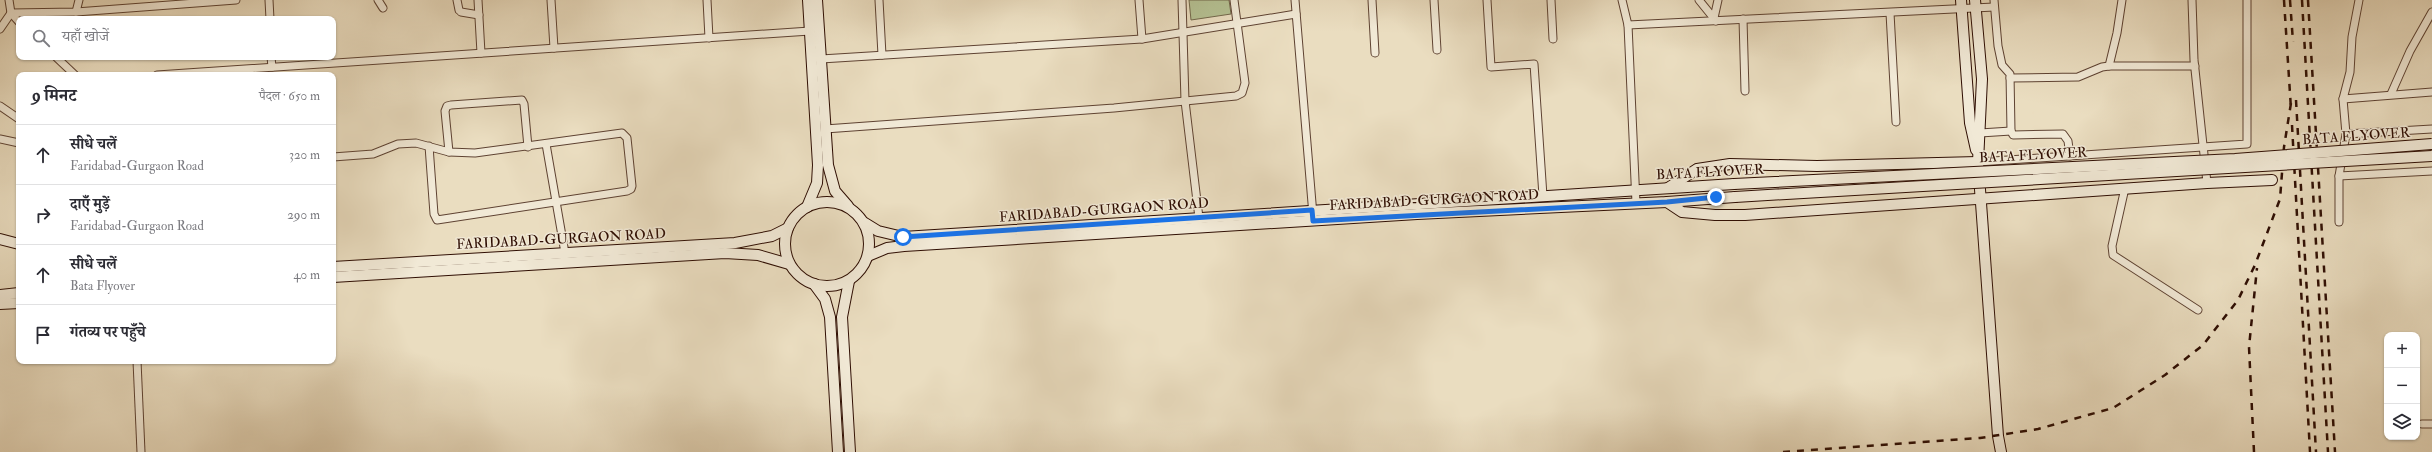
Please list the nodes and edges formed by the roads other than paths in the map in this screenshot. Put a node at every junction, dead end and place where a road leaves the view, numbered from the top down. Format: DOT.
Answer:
graph roads {
  1 [pos="9,0"];
  2 [pos="79,0"];
  3 [pos="230,0"];
  4 [pos="236,0"];
  5 [pos="269,0"];
  6 [pos="378,0"];
  7 [pos="457,0"];
  8 [pos="478,0"];
  9 [pos="551,0"];
  10 [pos="706,0"];
  11 [pos="808,0"];
  12 [pos="817,0"];
  13 [pos="878,0"];
  14 [pos="1139,0"];
  15 [pos="1182,0"];
  16 [pos="1234,0"];
  17 [pos="1295,0"];
  18 [pos="1372,0"];
  19 [pos="1434,0"];
  20 [pos="1487,0"];
  21 [pos="1551,0"];
  22 [pos="1622,0"];
  23 [pos="1699,0"];
  24 [pos="1718,0"];
  25 [pos="2122,0"];
  26 [pos="2192,0"];
  27 [pos="2247,0"];
  28 [pos="2359,0"];
  29 [pos="1975,4"];
  30 [pos="1994,4"];
  31 [pos="1962,5"];
  32 [pos="383,8"];
  33 [pos="76,12"];
  34 [pos="1890,12"];
  35 [pos="2432,12"];
  36 [pos="11,13"];
  37 [pos="1296,14"];
  38 [pos="479,15"];
  39 [pos="270,16"];
  40 [pos="16,19"];
  41 [pos="1715,19"];
  42 [pos="1743,19"];
  43 [pos="1238,23"];
  44 [pos="1628,25"];
  45 [pos="0,30"];
  46 [pos="810,31"];
  47 [pos="1184,32"];
  48 [pos="709,38"];
  49 [pos="1142,39"];
  50 [pos="1553,39"];
  51 [pos="554,48"];
  52 [pos="1437,50"];
  53 [pos="481,53"];
  54 [pos="1375,53"];
  55 [pos="882,55"];
  56 [pos="821,59"];
  57 [pos="59,60"];
  58 [pos="271,60"];
  59 [pos="2109,66"];
  60 [pos="2195,66"];
  61 [pos="272,67"];
  62 [pos="72,72"];
  63 [pos="200,72"];
  64 [pos="2010,78"];
  65 [pos="1745,91"];
  66 [pos="2432,92"];
  67 [pos="2391,94"];
  68 [pos="2344,99"];
  69 [pos="1185,101"];
  70 [pos="0,106"];
  71 [pos="16,118"];
  72 [pos="1896,122"];
  73 [pos="2432,129"];
  74 [pos="826,130"];
  75 [pos="2011,131"];
  76 [pos="1980,133"];
  77 [pos="2346,134"];
  78 [pos="0,139"];
  79 [pos="16,142"];
  80 [pos="546,144"];
  81 [pos="2432,144"];
  82 [pos="429,146"];
  83 [pos="528,146"];
  84 [pos="2204,147"];
  85 [pos="449,152"];
  86 [pos="2070,156"];
  87 [pos="2432,156"];
  88 [pos="336,157"];
  89 [pos="1978,162"];
  90 [pos="2432,171"];
  91 [pos="2339,176"];
  92 [pos="2272,180"];
  93 [pos="2207,183"];
  94 [pos="2125,188"];
  95 [pos="1666,189"];
  96 [pos="1636,191"];
  97 [pos="1544,196"];
  98 [pos="1981,198"];
  99 [pos="1667,202"];
  100 [pos="556,203"];
  101 [pos="1636,203"];
  102 [pos="807,207"];
  103 [pos="852,209"];
  104 [pos="1312,210"];
  105 [pos="1199,218"];
  106 [pos="1313,221"];
  107 [pos="2339,222"];
  108 [pos="864,223"];
  109 [pos="788,228"];
  110 [pos="0,239"];
  111 [pos="16,243"];
  112 [pos="565,252"];
  113 [pos="868,256"];
  114 [pos="789,264"];
  115 [pos="336,267"];
  116 [pos="336,277"];
  117 [pos="849,281"];
  118 [pos="814,284"];
  119 [pos="16,293"];
  120 [pos="0,295"];
  121 [pos="16,303"];
  122 [pos="0,304"];
  123 [pos="2198,310"];
  124 [pos="136,364"];
  125 [pos="2422,424"];
  126 [pos="2432,424"];
  127 [pos="141,452"];
  128 [pos="838,452"];
  129 [pos="850,452"];
  130 [pos="2002,452"];
  1 -- 36 [label="street"];
  2 -- 33 [label="street"];
  3 -- 4 [label="street"];
  3 -- 33 [label="street"];
  5 -- 39 [label="street"];
  6 -- 32 [label="street"];
  7 -- 38 [label="street"];
  8 -- 38 [label="street"];
  9 -- 51 [label="street"];
  10 -- 48 [label="street"];
  11 -- 46 [label="main road"];
  12 -- 56 [label="main road"];
  13 -- 55 [label="street"];
  14 -- 49 [label="street"];
  15 -- 47 [label="street"];
  16 -- 43 [label="street"];
  17 -- 37 [label="street"];
  18 -- 54 [label="street"];
  19 -- 52 [label="street"];
  20 -- 97 [label="street"];
  21 -- 50 [label="street"];
  22 -- 44 [label="street"];
  23 -- 41 [label="street"];
  24 -- 41 [label="street"];
  25 -- 59 [label="street"];
  26 -- 60 [label="street"];
  27 -- 84 [label="street"];
  28 -- 68 [label="street"];
  29 -- 30 [label="street"];
  29 -- 31 [label="street"];
  29 -- 76 [label="main road"];
  30 -- 64 [label="street"];
  31 -- 34 [label="street"];
  31 -- 89 [label="main road"];
  33 -- 36 [label="street"];
  34 -- 42 [label="street"];
  34 -- 72 [label="street"];
  35 -- 67 [label="street"];
  36 -- 40 [label="street"];
  36 -- 45 [label="street"];
  37 -- 43 [label="street"];
  37 -- 104 [label="street"];
  38 -- 53 [label="street"];
  41 -- 42 [label="street"];
  41 -- 44 [label="street"];
  42 -- 65 [label="street"];
  43 -- 47 [label="street"];
  43 -- 69 [label="street"];
  44 -- 96 [label="street"];
  46 -- 48 [label="street"];
  46 -- 102 [label="main road"];
  47 -- 49 [label="street"];
  47 -- 69 [label="street"];
  48 -- 51 [label="street"];
  49 -- 55 [label="street"];
  51 -- 53 [label="street"];
  53 -- 61 [label="street"];
  55 -- 56 [label="street"];
  56 -- 74 [label="main road"];
  57 -- 62 [label="street"];
  58 -- 61 [label="street"];
  59 -- 60 [label="street"];
  59 -- 64 [label="street"];
  60 -- 84 [label="street"];
  61 -- 63 [label="street"];
  64 -- 75 [label="street"];
  66 -- 67 [label="street"];
  67 -- 68 [label="street"];
  68 -- 77 [label="street"];
  69 -- 74 [label="street"];
  69 -- 105 [label="street"];
  70 -- 71 [label="street"];
  73 -- 77 [label="street"];
  74 -- 103 [label="main road"];
  75 -- 76 [label="street"];
  75 -- 86 [label="street"];
  76 -- 89 [label="main road"];
  77 -- 91 [label="street"];
  78 -- 79 [label="street"];
  80 -- 83 [label="street"];
  80 -- 100 [label="street"];
  80 -- 100 [label="street"];
  81 -- 95 [label="main road, BATA FLYOVER, bridge"];
  82 -- 85 [label="street"];
  82 -- 88 [label="street"];
  82 -- 100 [label="street"];
  83 -- 85 [label="street"];
  83 -- 85 [label="street"];
  84 -- 86 [label="street"];
  84 -- 93 [label="street"];
  86 -- 89 [label="street"];
  87 -- 99 [label="main road, BATA FLYOVER, bridge"];
  89 -- 95 [label="main road"];
  89 -- 98 [label="main road"];
  90 -- 91 [label="street"];
  91 -- 107 [label="street"];
  92 -- 93 [label="main road"];
  93 -- 94 [label="main road"];
  94 -- 98 [label="main road"];
  94 -- 123 [label="street"];
  95 -- 96 [label="main road, BATA FLYOVER"];
  96 -- 97 [label="main road, FARIDABAD-GURGAON ROAD"];
  96 -- 101 [label="street"];
  97 -- 104 [label="main road, FARIDABAD-GURGAON ROAD"];
  98 -- 99 [label="main road"];
  98 -- 130 [label="main road"];
  99 -- 101 [label="main road, FARIDABAD-GURGAON ROAD"];
  100 -- 112 [label="street"];
  101 -- 106 [label="main road, FARIDABAD-GURGAON ROAD"];
  102 -- 103 [label="main road"];
  102 -- 109 [label="main road"];
  103 -- 108 [label="main road"];
  104 -- 105 [label="main road, FARIDABAD-GURGAON ROAD"];
  104 -- 106 [label="street"];
  105 -- 108 [label="main road, FARIDABAD-GURGAON ROAD"];
  106 -- 113 [label="main road, FARIDABAD-GURGAON ROAD"];
  108 -- 113 [label="main road"];
  109 -- 112 [label="main road, FARIDABAD-GURGAON ROAD"];
  109 -- 114 [label="main road"];
  110 -- 111 [label="main road"];
  112 -- 115 [label="main road, FARIDABAD-GURGAON ROAD"];
  113 -- 117 [label="main road"];
  114 -- 116 [label="main road, FARIDABAD-GURGAON ROAD"];
  114 -- 118 [label="main road"];
  117 -- 118 [label="main road"];
  117 -- 129 [label="main road"];
  118 -- 128 [label="main road"];
  119 -- 120 [label="main road"];
  121 -- 122 [label="main road"];
  124 -- 127 [label="street"];
  125 -- 126 [label="street"];
}
